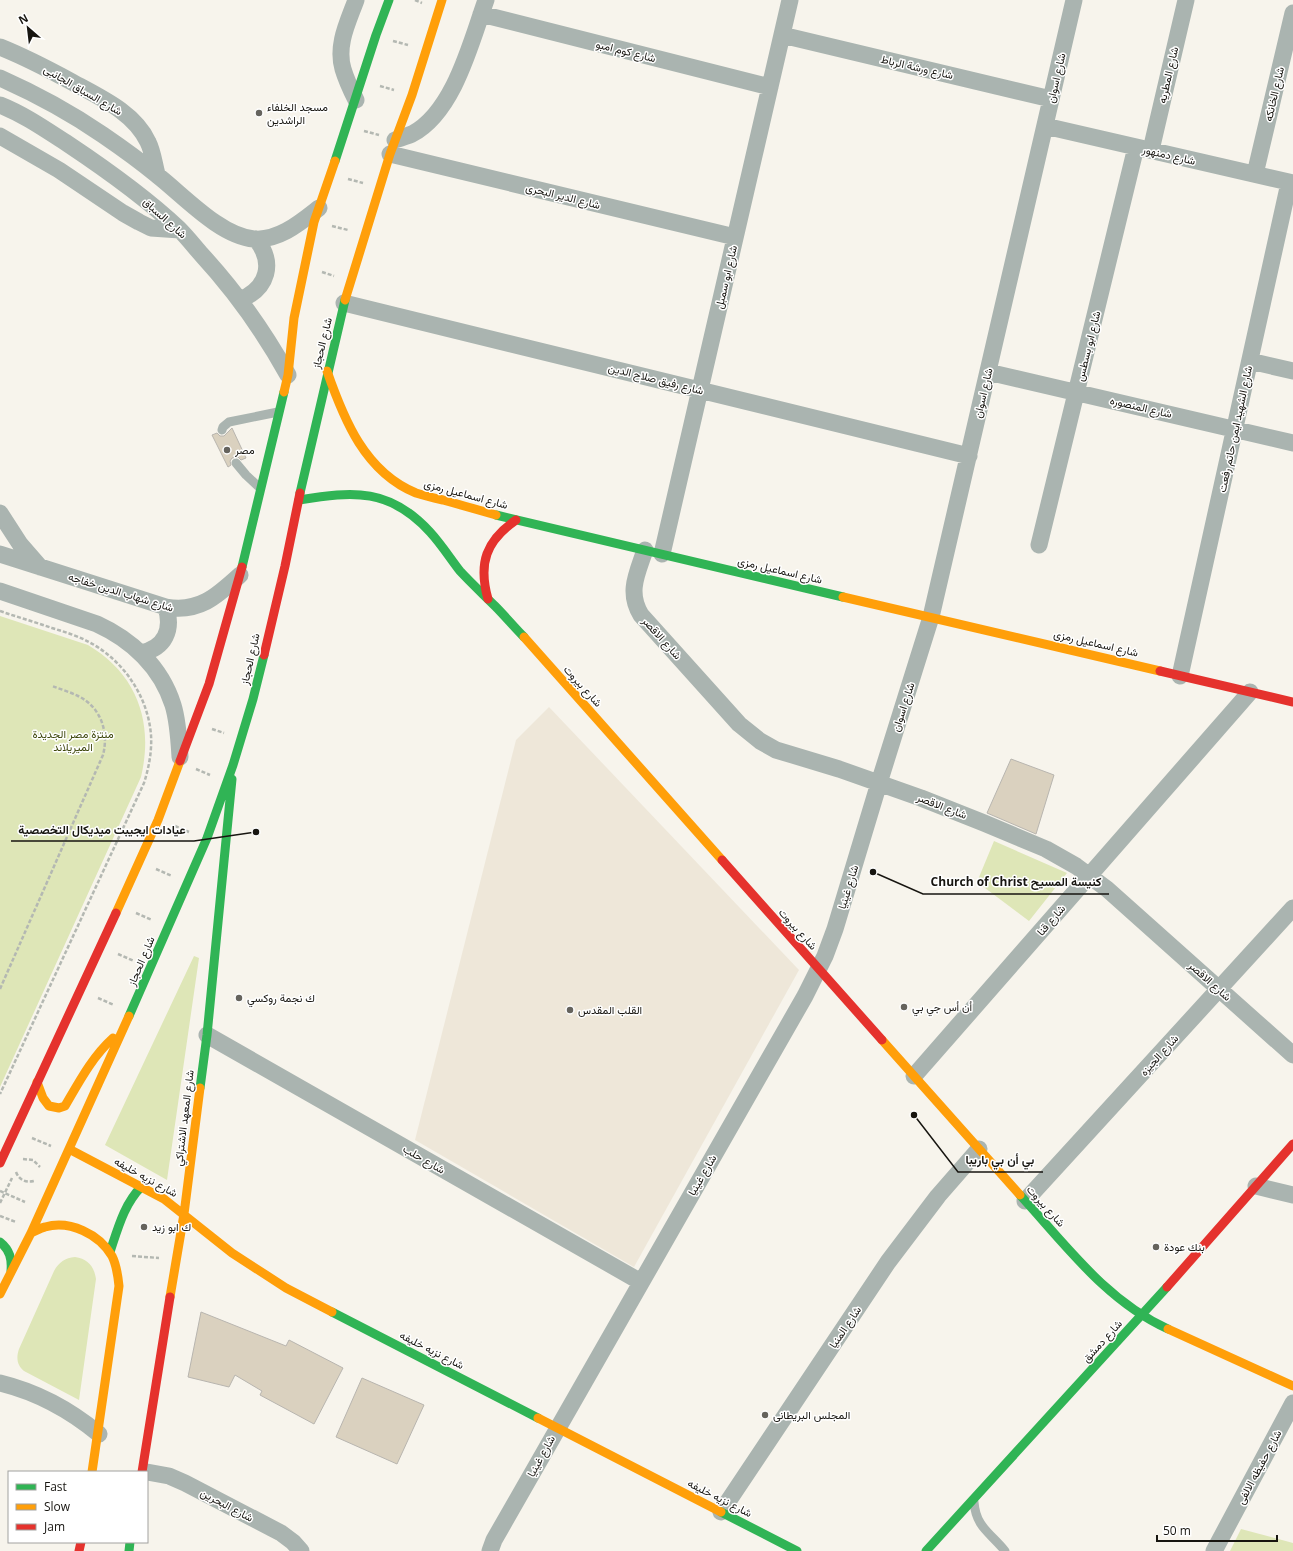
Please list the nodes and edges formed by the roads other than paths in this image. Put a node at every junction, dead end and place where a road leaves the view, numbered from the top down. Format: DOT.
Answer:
graph roads {
  1 [pos="356,0"];
  2 [pos="389,0"];
  3 [pos="442,0"];
  4 [pos="790,0"];
  5 [pos="1074,0"];
  6 [pos="1186,0"];
  7 [pos="484,7"];
  8 [pos="1293,13"];
  9 [pos="782,35"];
  10 [pos="0,47"];
  11 [pos="0,78"];
  12 [pos="770,87"];
  13 [pos="1052,99"];
  14 [pos="356,100"];
  15 [pos="0,105"];
  16 [pos="1045,126"];
  17 [pos="0,136"];
  18 [pos="392,147"];
  19 [pos="1144,149"];
  20 [pos="157,174"];
  21 [pos="1255,174"];
  22 [pos="1291,183"];
  23 [pos="316,215"];
  24 [pos="180,230"];
  25 [pos="735,237"];
  26 [pos="256,239"];
  27 [pos="240,300"];
  28 [pos="344,303"];
  29 [pos="1250,361"];
  30 [pos="327,371"];
  31 [pos="1293,371"];
  32 [pos="988,372"];
  33 [pos="288,375"];
  34 [pos="700,390"];
  35 [pos="1076,393"];
  36 [pos="279,412"];
  37 [pos="1235,429"];
  38 [pos="222,430"];
  39 [pos="1293,443"];
  40 [pos="969,456"];
  41 [pos="236,463"];
  42 [pos="261,489"];
  43 [pos="299,500"];
  44 [pos="0,513"];
  45 [pos="516,520"];
  46 [pos="1039,545"];
  47 [pos="645,550"];
  48 [pos="0,554"];
  49 [pos="662,554"];
  50 [pos="40,567"];
  51 [pos="240,575"];
  52 [pos="0,591"];
  53 [pos="488,599"];
  54 [pos="166,607"];
  55 [pos="932,617"];
  56 [pos="141,653"];
  57 [pos="1180,676"];
  58 [pos="1250,692"];
  59 [pos="1293,702"];
  60 [pos="180,763"];
  61 [pos="233,765"];
  62 [pos="878,783"];
  63 [pos="1090,875"];
  64 [pos="1293,908"];
  65 [pos="818,969"];
  66 [pos="1219,989"];
  67 [pos="124,1030"];
  68 [pos="207,1035"];
  69 [pos="1293,1055"];
  70 [pos="914,1076"];
  71 [pos="37,1082"];
  72 [pos="1293,1144"];
  73 [pos="3,1148"];
  74 [pos="69,1149"];
  75 [pos="979,1149"];
  76 [pos="0,1163"];
  77 [pos="142,1186"];
  78 [pos="1256,1186"];
  79 [pos="1293,1195"];
  80 [pos="1026,1201"];
  81 [pos="184,1214"];
  82 [pos="31,1233"];
  83 [pos="0,1242"];
  84 [pos="111,1253"];
  85 [pos="11,1271"];
  86 [pos="641,1282"];
  87 [pos="0,1294"];
  88 [pos="1142,1315"];
  89 [pos="0,1383"];
  90 [pos="1293,1386"];
  91 [pos="1293,1403"];
  92 [pos="557,1428"];
  93 [pos="99,1434"];
  94 [pos="92,1471"];
  95 [pos="142,1471"];
  96 [pos="148,1472"];
  97 [pos="974,1498"];
  98 [pos="721,1512"];
  99 [pos="301,1551"];
  100 [pos="490,1551"];
  101 [pos="797,1551"];
  102 [pos="926,1551"];
  103 [pos="1005,1551"];
  104 [pos="1214,1551"];
  1 -- 14 [label="street"];
  2 -- 14 [label="street"];
  3 -- 18 [label="street, شارع الحجاز"];
  4 -- 9 [label="street, شارع ابو سمبل"];
  5 -- 13 [label="street, شارع اسوان"];
  6 -- 19 [label="street, شارع المطريه"];
  7 -- 12 [label="street, شارع كوم امبو"];
  7 -- 18 [label="street"];
  8 -- 21 [label="street, شارع الخانكه"];
  9 -- 12 [label="street, شارع ابو سمبل"];
  9 -- 13 [label="street, شارع ورشة الرباط"];
  10 -- 20 [label="street, شارع السباق الجانبى"];
  11 -- 20 [label="street"];
  12 -- 25 [label="street, شارع ابو سمبل"];
  13 -- 16 [label="street, شارع اسوان"];
  14 -- 23 [label="street"];
  15 -- 24 [label="street, شارع السباق"];
  16 -- 19 [label="street, شارع دمنهور"];
  16 -- 32 [label="street, شارع اسوان"];
  17 -- 24 [label="street"];
  18 -- 25 [label="street, شارع الدير البحرى"];
  18 -- 28 [label="street, شارع الحجاز"];
  19 -- 21 [label="street, شارع دمنهور"];
  19 -- 35 [label="street, شارع ابو بسطس"];
  20 -- 26 [label="street"];
  21 -- 22 [label="street, شارع دمنهور"];
  22 -- 29 [label="street, شارع الشهيد ايمن حاتم رفعت"];
  23 -- 26 [label="street"];
  23 -- 33 [label="street"];
  24 -- 27 [label="street, شارع السباق"];
  25 -- 34 [label="street, شارع ابو سمبل"];
  26 -- 27 [label="street"];
  27 -- 33 [label="street, شارع السباق"];
  28 -- 30 [label="street, شارع الحجاز"];
  28 -- 34 [label="street, شارع رفيق صلاح الدين"];
  29 -- 31 [label="street"];
  29 -- 37 [label="street, شارع الشهيد ايمن حاتم رفعت"];
  30 -- 43 [label="street, شارع الحجاز"];
  30 -- 45 [label="street, شارع اسماعيل رمزى"];
  32 -- 35 [label="street, شارع المنصوره"];
  32 -- 40 [label="street, شارع اسوان"];
  33 -- 36 [label="street"];
  34 -- 40 [label="street, شارع رفيق صلاح الدين"];
  34 -- 49 [label="street, شارع ابو سمبل"];
  35 -- 37 [label="street, شارع المنصوره"];
  35 -- 46 [label="street, شارع ابو بسطس"];
  36 -- 38 [label="lane"];
  36 -- 42 [label="street"];
  37 -- 39 [label="street, شارع المنصوره"];
  37 -- 57 [label="street, شارع الشهيد ايمن حاتم رفعت"];
  40 -- 55 [label="street, شارع اسوان"];
  41 -- 42 [label="lane"];
  42 -- 51 [label="street"];
  43 -- 53 [label="street, شارع بيروت"];
  43 -- 61 [label="street, شارع الحجاز"];
  44 -- 50 [label="street"];
  45 -- 47 [label="street, شارع اسماعيل رمزى"];
  45 -- 53 [label="street"];
  47 -- 49 [label="street, شارع اسماعيل رمزى"];
  47 -- 62 [label="street, شارع الاقصر"];
  48 -- 50 [label="street, شارع شهاب الدين خفاجه"];
  49 -- 55 [label="street, شارع اسماعيل رمزى"];
  50 -- 54 [label="street, شارع شهاب الدين خفاجه"];
  51 -- 54 [label="street, شارع شهاب الدين خفاجه"];
  51 -- 60 [label="street"];
  52 -- 56 [label="street"];
  53 -- 65 [label="street, شارع بيروت"];
  54 -- 56 [label="street"];
  55 -- 57 [label="street, شارع اسماعيل رمزى"];
  55 -- 62 [label="street, شارع اسوان"];
  56 -- 60 [label="street"];
  57 -- 58 [label="street, شارع اسماعيل رمزى"];
  58 -- 59 [label="street, شارع اسماعيل رمزى"];
  58 -- 63 [label="street, شارع قنا"];
  60 -- 71 [label="street"];
  61 -- 67 [label="street, شارع الحجاز"];
  61 -- 68 [label="street, شارع المعهد الاشتراكي"];
  62 -- 63 [label="street, شارع الاقصر"];
  62 -- 65 [label="street, شارع غينيا"];
  63 -- 66 [label="street, شارع الاقصر"];
  63 -- 70 [label="street, شارع قنا"];
  64 -- 66 [label="street, شارع الجيزه"];
  65 -- 70 [label="street, شارع بيروت"];
  65 -- 86 [label="street, شارع غينيا"];
  66 -- 69 [label="street, شارع الاقصر"];
  66 -- 80 [label="street, شارع الجيزه"];
  67 -- 71 [label="street"];
  67 -- 74 [label="street, شارع الحجاز"];
  68 -- 81 [label="street, شارع المعهد الاشتراكي"];
  68 -- 86 [label="street, شارع حلب"];
  70 -- 75 [label="street, شارع بيروت"];
  71 -- 73 [label="street"];
  72 -- 78 [label="street, شارع دمشق"];
  73 -- 76 [label="street"];
  74 -- 77 [label="street, شارع نزيه خليفه"];
  74 -- 82 [label="street, شارع الحجاز"];
  75 -- 80 [label="street, شارع بيروت"];
  75 -- 98 [label="street, شارع المنيا"];
  77 -- 81 [label="street, شارع نزيه خليفه"];
  77 -- 84 [label="street"];
  78 -- 79 [label="street"];
  78 -- 88 [label="street, شارع دمشق"];
  80 -- 88 [label="street, شارع بيروت"];
  81 -- 92 [label="street, شارع نزيه خليفه"];
  81 -- 95 [label="street, شارع المعهد الاشتراكي"];
  82 -- 84 [label="street"];
  82 -- 85 [label="street, شارع الحجاز"];
  83 -- 85 [label="street"];
  84 -- 93 [label="street"];
  85 -- 87 [label="street, شارع الحجاز"];
  86 -- 92 [label="street, شارع غينيا"];
  88 -- 90 [label="street, شارع بيروت"];
  88 -- 97 [label="street, شارع دمشق"];
  89 -- 93 [label="street"];
  91 -- 104 [label="street, شارع حفيظه الالفى"];
  92 -- 98 [label="street, شارع نزيه خليفه"];
  92 -- 100 [label="street, شارع غينيا"];
  93 -- 94 [label="street"];
  96 -- 99 [label="street, شارع البحرين"];
  97 -- 102 [label="street, شارع دمشق"];
  97 -- 103 [label="lane"];
  98 -- 101 [label="street, شارع نزيه خليفه"];
}
